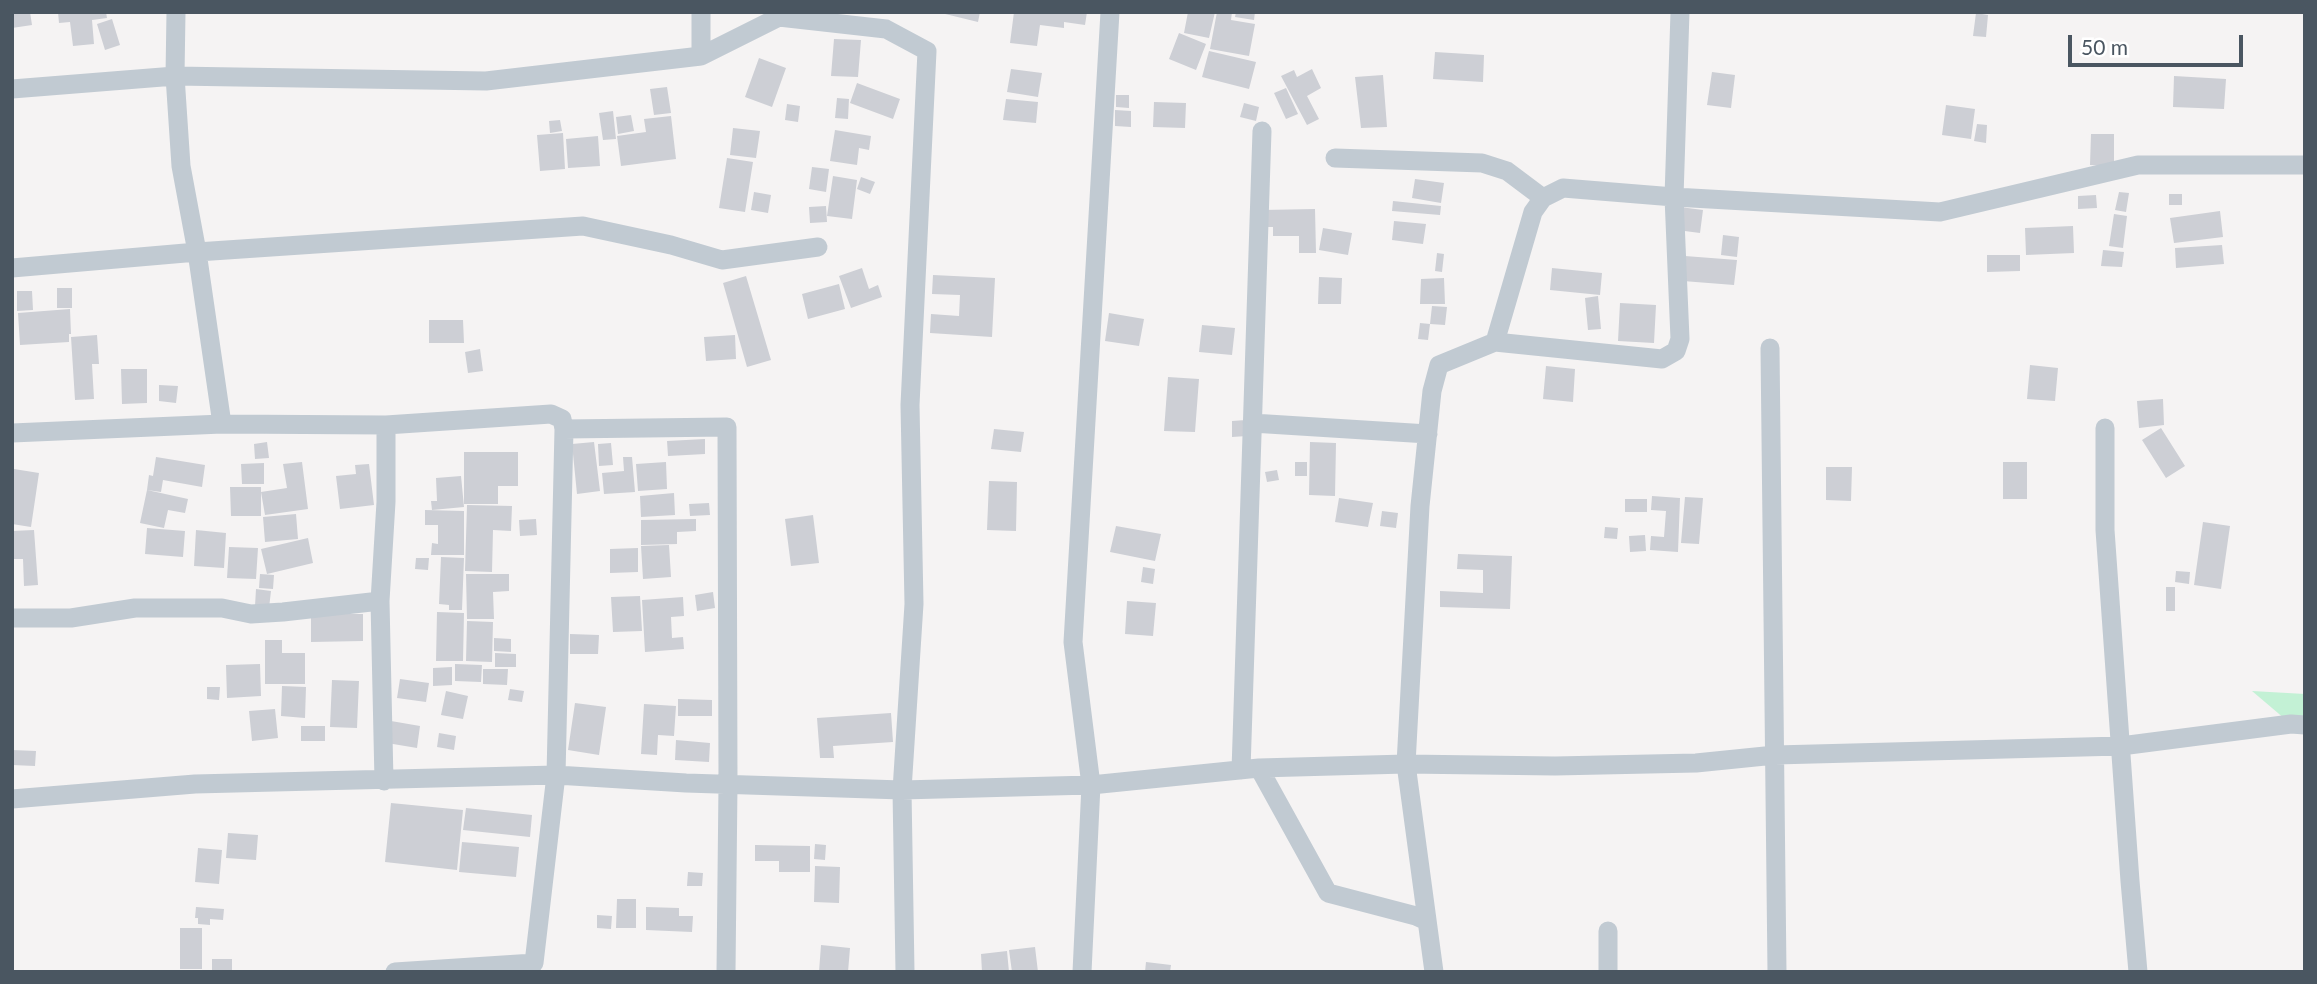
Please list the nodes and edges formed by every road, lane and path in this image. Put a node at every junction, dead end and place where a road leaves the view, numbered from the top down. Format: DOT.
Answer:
graph roads {
  1 [pos="176,12"];
  2 [pos="701,12"];
  3 [pos="1110,12"];
  4 [pos="1680,12"];
  5 [pos="701,56"];
  6 [pos="175,76"];
  7 [pos="12,89"];
  8 [pos="1262,131"];
  9 [pos="1335,158"];
  10 [pos="2305,165"];
  11 [pos="1674,197"];
  12 [pos="1543,198"];
  13 [pos="818,247"];
  14 [pos="197,252"];
  15 [pos="12,268"];
  16 [pos="1495,342"];
  17 [pos="1770,348"];
  18 [pos="1252,423"];
  19 [pos="222,424"];
  20 [pos="386,425"];
  21 [pos="2105,428"];
  22 [pos="564,429"];
  23 [pos="12,433"];
  24 [pos="1428,434"];
  25 [pos="380,601"];
  26 [pos="12,618"];
  27 [pos="2305,725"];
  28 [pos="2121,746"];
  29 [pos="1775,755"];
  30 [pos="1406,764"];
  31 [pos="1250,769"];
  32 [pos="556,775"];
  33 [pos="384,781"];
  34 [pos="728,784"];
  35 [pos="1091,785"];
  36 [pos="902,790"];
  37 [pos="12,799"];
  38 [pos="1427,921"];
  39 [pos="1608,931"];
  40 [pos="536,967"];
  41 [pos="395,972"];
  42 [pos="726,972"];
  43 [pos="905,972"];
  44 [pos="1082,972"];
  45 [pos="1434,972"];
  46 [pos="1608,972"];
  47 [pos="1777,972"];
  48 [pos="2138,972"];
  1 -- 6 [label="street"];
  2 -- 5 [label="street"];
  3 -- 35 [label="street"];
  4 -- 11 [label="street"];
  5 -- 6 [label="street"];
  5 -- 36 [label="street"];
  6 -- 7 [label="street"];
  6 -- 14 [label="street"];
  8 -- 18 [label="street"];
  9 -- 12 [label="street"];
  10 -- 11 [label="street"];
  11 -- 12 [label="street"];
  11 -- 16 [label="street"];
  12 -- 16 [label="street"];
  13 -- 14 [label="street"];
  14 -- 15 [label="street"];
  14 -- 19 [label="street"];
  16 -- 24 [label="street"];
  17 -- 29 [label="street"];
  18 -- 24 [label="street"];
  18 -- 31 [label="street"];
  19 -- 20 [label="street"];
  19 -- 23 [label="street"];
  20 -- 22 [label="street"];
  20 -- 25 [label="street"];
  21 -- 28 [label="street"];
  22 -- 32 [label="street"];
  22 -- 34 [label="street"];
  24 -- 30 [label="street"];
  25 -- 26 [label="street"];
  25 -- 33 [label="street"];
  27 -- 28 [label="street"];
  28 -- 29 [label="street"];
  28 -- 48 [label="street"];
  29 -- 30 [label="street"];
  29 -- 47 [label="street"];
  30 -- 31 [label="street"];
  30 -- 38 [label="street"];
  31 -- 35 [label="street"];
  31 -- 38 [label="street"];
  32 -- 33 [label="street"];
  32 -- 34 [label="street"];
  32 -- 40 [label="street"];
  33 -- 37 [label="street"];
  34 -- 36 [label="street"];
  34 -- 42 [label="street"];
  35 -- 36 [label="street"];
  35 -- 44 [label="street"];
  36 -- 43 [label="street"];
  38 -- 45 [label="street"];
  39 -- 46 [label="street"];
  40 -- 41 [label="street"];
}
